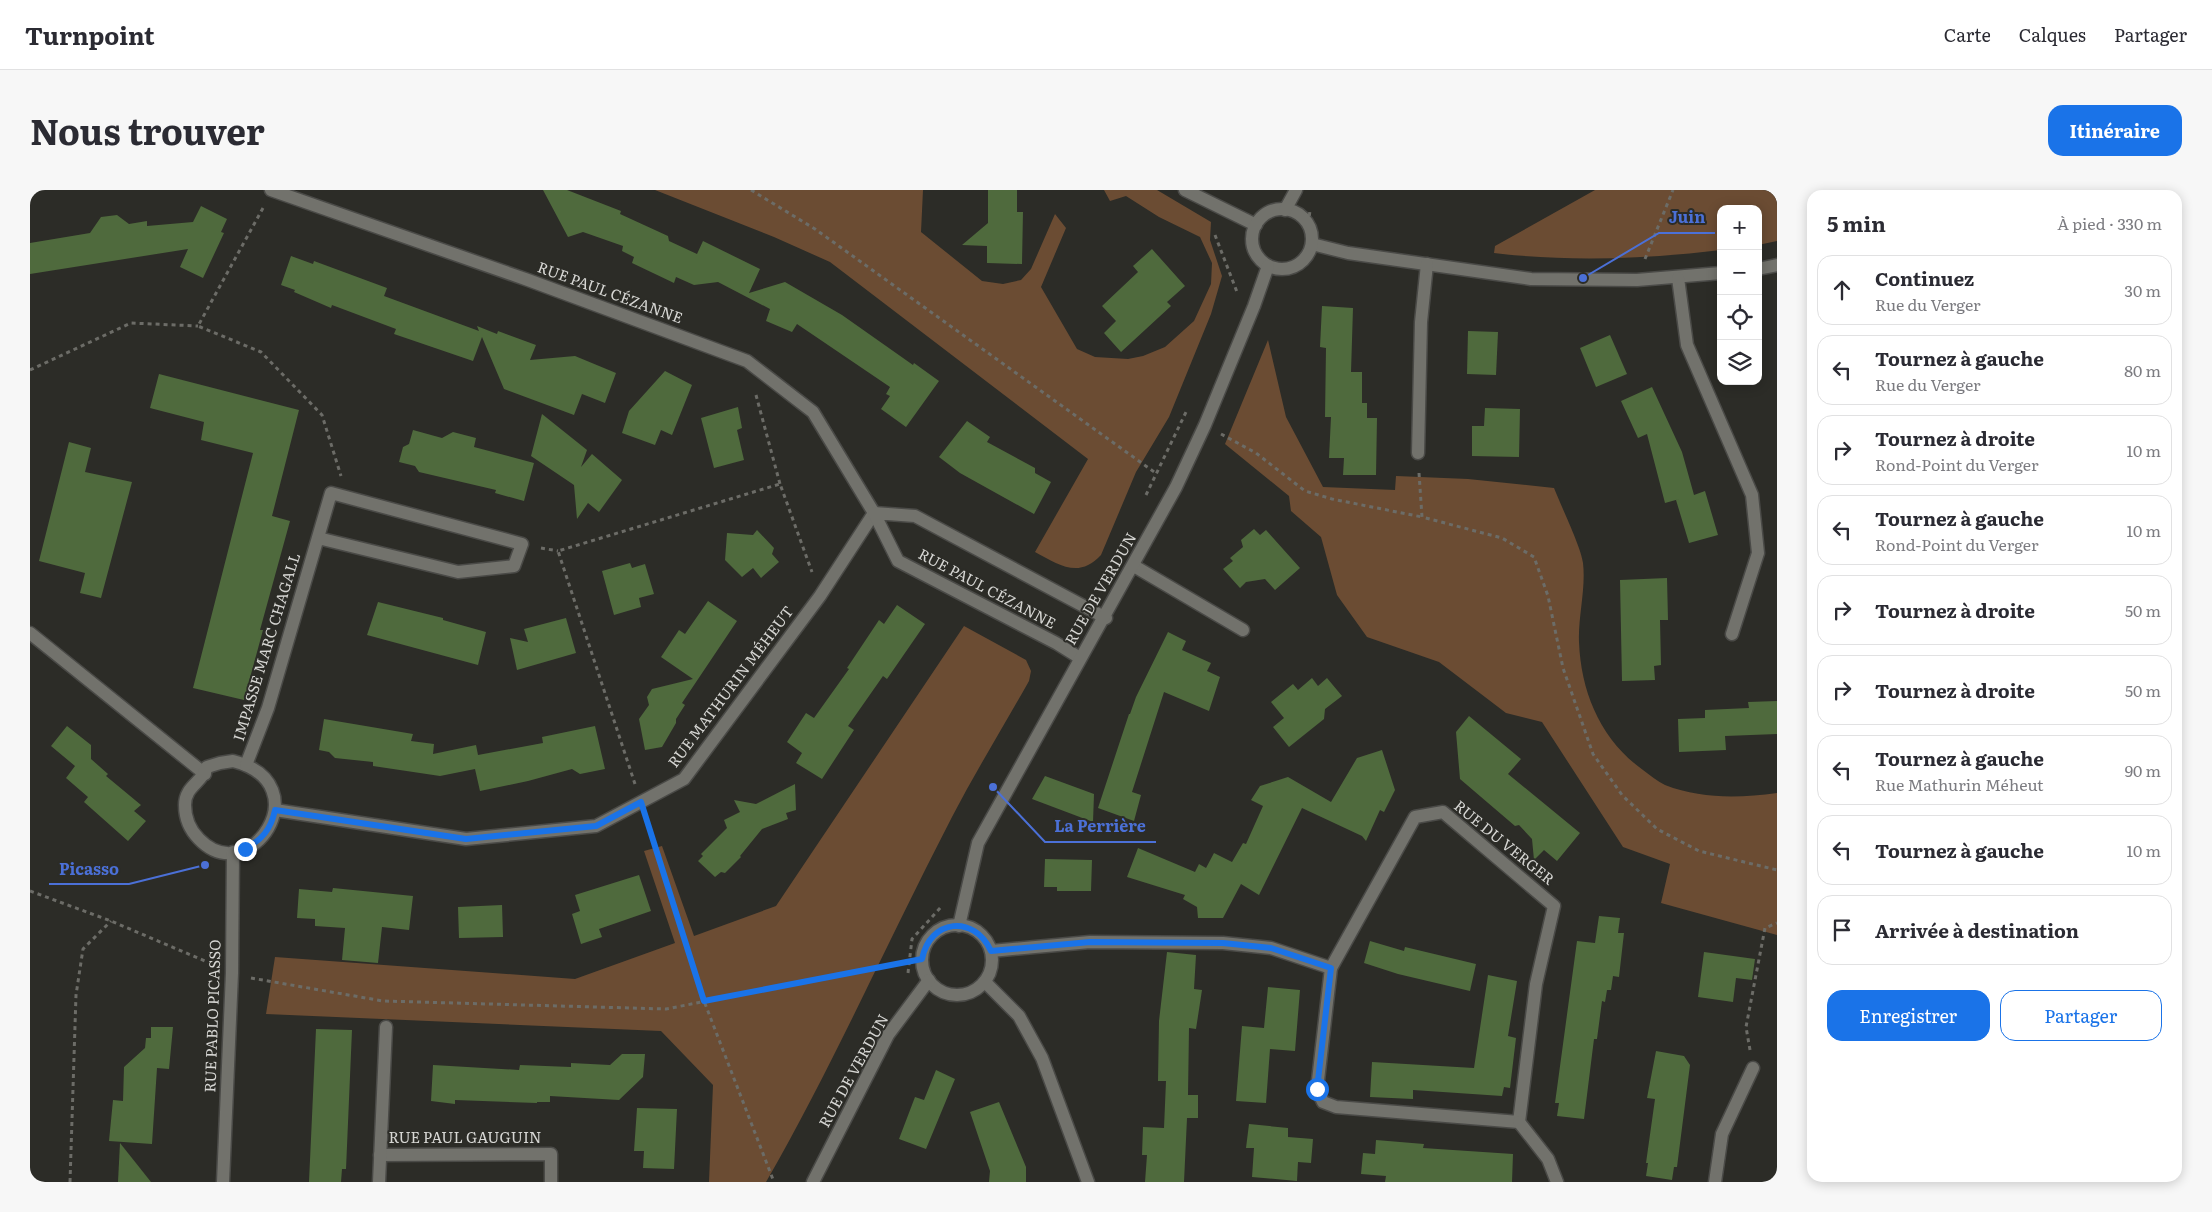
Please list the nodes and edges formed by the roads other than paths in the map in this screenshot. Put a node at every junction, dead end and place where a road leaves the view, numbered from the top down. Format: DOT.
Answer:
graph roads {
  1 [pos="272,190"];
  2 [pos="1185,190"];
  3 [pos="1296,190"];
  4 [pos="1285,210"];
  5 [pos="1256,225"];
  6 [pos="1312,244"];
  7 [pos="1426,264"];
  8 [pos="1777,265"];
  9 [pos="1268,266"];
  10 [pos="1762,268"];
  11 [pos="1717,273"];
  12 [pos="1678,278"];
  13 [pos="1418,454"];
  14 [pos="874,513"];
  15 [pos="318,538"];
  16 [pos="1134,566"];
  17 [pos="1106,618"];
  18 [pos="1243,630"];
  19 [pos="30,633"];
  20 [pos="1732,634"];
  21 [pos="1080,658"];
  22 [pos="246,765"];
  23 [pos="205,774"];
  24 [pos="275,810"];
  25 [pos="233,852"];
  26 [pos="959,926"];
  27 [pos="991,951"];
  28 [pos="1331,968"];
  29 [pos="929,980"];
  30 [pos="985,982"];
  31 [pos="386,1027"];
  32 [pos="1753,1068"];
  33 [pos="1519,1122"];
  34 [pos="380,1155"];
  35 [pos="223,1182"];
  36 [pos="379,1182"];
  37 [pos="551,1182"];
  38 [pos="813,1182"];
  39 [pos="1088,1182"];
  40 [pos="1558,1182"];
  41 [pos="1715,1182"];
  1 -- 14 [label="street, RUE PAUL CÉZANNE"];
  2 -- 5 [label="street"];
  3 -- 4 [label="street"];
  4 -- 5 [label="street"];
  4 -- 6 [label="street"];
  5 -- 9 [label="street"];
  6 -- 7 [label="street"];
  6 -- 9 [label="street"];
  7 -- 12 [label="street"];
  7 -- 13 [label="street"];
  8 -- 10 [label="street"];
  9 -- 16 [label="street, RUE DE VERDUN"];
  11 -- 12 [label="street"];
  12 -- 20 [label="street"];
  14 -- 17 [label="street, RUE PAUL CÉZANNE"];
  14 -- 21 [label="street, RUE PAUL CÉZANNE"];
  14 -- 24 [label="street, RUE MATHURIN MÉHEUT"];
  15 -- 15 [label="street, IMPASSE MARC CHAGALL"];
  15 -- 22 [label="street, IMPASSE MARC CHAGALL"];
  16 -- 17 [label="street, RUE DE VERDUN"];
  16 -- 18 [label="street"];
  17 -- 21 [label="street, RUE DE VERDUN"];
  19 -- 23 [label="street"];
  21 -- 26 [label="street, RUE DE VERDUN"];
  22 -- 23 [label="street"];
  22 -- 24 [label="street"];
  23 -- 25 [label="street"];
  24 -- 25 [label="street"];
  25 -- 35 [label="street, RUE PABLO PICASSO"];
  26 -- 27 [label="street"];
  26 -- 29 [label="street"];
  27 -- 28 [label="street"];
  27 -- 30 [label="street"];
  28 -- 33 [label="street, RUE DU VERGER"];
  28 -- 33 [label="street, RUE DU VERGER"];
  29 -- 30 [label="street"];
  29 -- 38 [label="street, RUE DE VERDUN"];
  30 -- 39 [label="street"];
  31 -- 34 [label="street, RUE PAUL GAUGUIN"];
  32 -- 41 [label="street"];
  33 -- 40 [label="street"];
  34 -- 36 [label="street, RUE PAUL GAUGUIN"];
  34 -- 37 [label="street, RUE PAUL GAUGUIN"];
}
